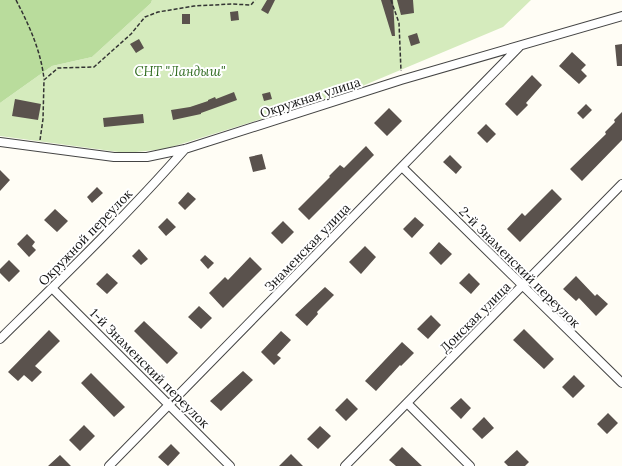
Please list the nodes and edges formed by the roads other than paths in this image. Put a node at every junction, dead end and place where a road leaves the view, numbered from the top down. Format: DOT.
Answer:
graph roads {
  1 [pos="622,16"];
  2 [pos="522,45"];
  3 [pos="0,142"];
  4 [pos="185,150"];
  5 [pos="402,167"];
  6 [pos="622,184"];
  7 [pos="523,286"];
  8 [pos="52,288"];
  9 [pos="0,338"];
  10 [pos="622,383"];
  11 [pos="407,403"];
  12 [pos="169,405"];
  13 [pos="109,466"];
  14 [pos="230,466"];
  15 [pos="345,466"];
  16 [pos="470,466"];
  1 -- 2 [label="street, Окружная улица"];
  2 -- 4 [label="street, Окружная улица"];
  2 -- 5 [label="street, Знаменская улица"];
  3 -- 4 [label="street, Окружная улица"];
  4 -- 8 [label="street, Окружной переулок"];
  5 -- 7 [label="street, 2-й Знаменский переулок"];
  5 -- 12 [label="street, Знаменская улица"];
  6 -- 7 [label="street, Донская улица"];
  7 -- 10 [label="street, 2-й Знаменский переулок"];
  7 -- 11 [label="street, Донская улица"];
  8 -- 9 [label="street, Окружной переулок"];
  8 -- 12 [label="street, 1-й Знаменский переулок"];
  11 -- 15 [label="street, Донская улица"];
  11 -- 16 [label="street"];
  12 -- 13 [label="street, Знаменская улица"];
  12 -- 14 [label="street, 1-й Знаменский переулок"];
}
